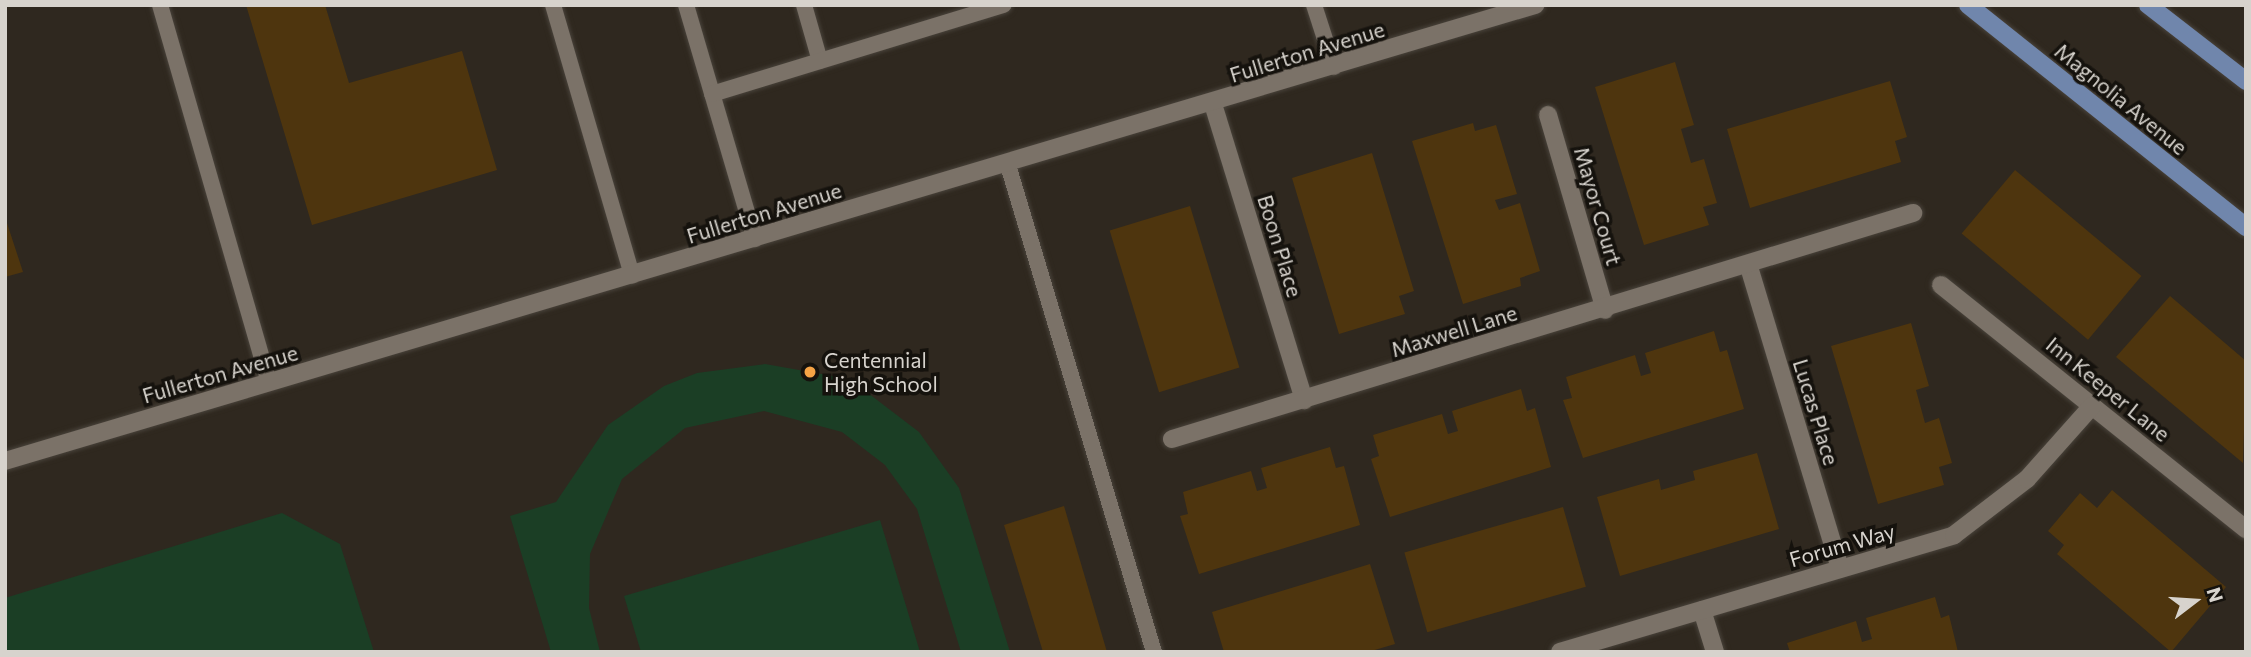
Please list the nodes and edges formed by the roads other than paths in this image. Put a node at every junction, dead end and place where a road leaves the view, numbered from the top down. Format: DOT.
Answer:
graph roads {
  1 [pos="160,5"];
  2 [pos="553,5"];
  3 [pos="686,5"];
  4 [pos="804,5"];
  5 [pos="1004,5"];
  6 [pos="1314,5"];
  7 [pos="1535,5"];
  8 [pos="1968,5"];
  9 [pos="2148,5"];
  10 [pos="820,61"];
  11 [pos="1334,67"];
  12 [pos="2246,81"];
  13 [pos="712,94"];
  14 [pos="1213,104"];
  15 [pos="1548,115"];
  16 [pos="1008,165"];
  17 [pos="1913,213"];
  18 [pos="2246,228"];
  19 [pos="755,239"];
  20 [pos="1749,267"];
  21 [pos="632,276"];
  22 [pos="1941,285"];
  23 [pos="1605,310"];
  24 [pos="269,383"];
  25 [pos="1304,400"];
  26 [pos="2092,406"];
  27 [pos="1172,439"];
  28 [pos="5,461"];
  29 [pos="2246,529"];
  30 [pos="1840,569"];
  31 [pos="1702,610"];
  32 [pos="1154,652"];
  33 [pos="1560,652"];
  34 [pos="1715,652"];
  1 -- 24 [label="lane"];
  2 -- 21 [label="lane"];
  3 -- 13 [label="lane"];
  4 -- 10 [label="lane"];
  5 -- 10 [label="lane"];
  6 -- 11 [label="lane"];
  7 -- 11 [label="street, Fullerton Avenue"];
  8 -- 18 [label="main road, Magnolia Avenue"];
  9 -- 12 [label="main road"];
  10 -- 13 [label="lane"];
  11 -- 14 [label="street, Fullerton Avenue"];
  13 -- 19 [label="lane"];
  14 -- 16 [label="street, Fullerton Avenue"];
  14 -- 25 [label="street, Boon Place"];
  15 -- 23 [label="street, Mayor Court"];
  16 -- 19 [label="street, Fullerton Avenue"];
  16 -- 32 [label="lane"];
  17 -- 20 [label="street"];
  19 -- 21 [label="street, Fullerton Avenue"];
  20 -- 23 [label="street, Maxwell Lane"];
  20 -- 30 [label="street, Lucas Place"];
  21 -- 24 [label="street, Fullerton Avenue"];
  22 -- 26 [label="street, Inn Keeper Lane"];
  23 -- 25 [label="street, Maxwell Lane"];
  24 -- 28 [label="street, Fullerton Avenue"];
  25 -- 27 [label="street, Maxwell Lane"];
  26 -- 29 [label="street, Inn Keeper Lane"];
  26 -- 30 [label="street, Forum Way"];
  30 -- 31 [label="street, Forum Way"];
  31 -- 33 [label="street, Forum Way"];
  31 -- 34 [label="street"];
}
